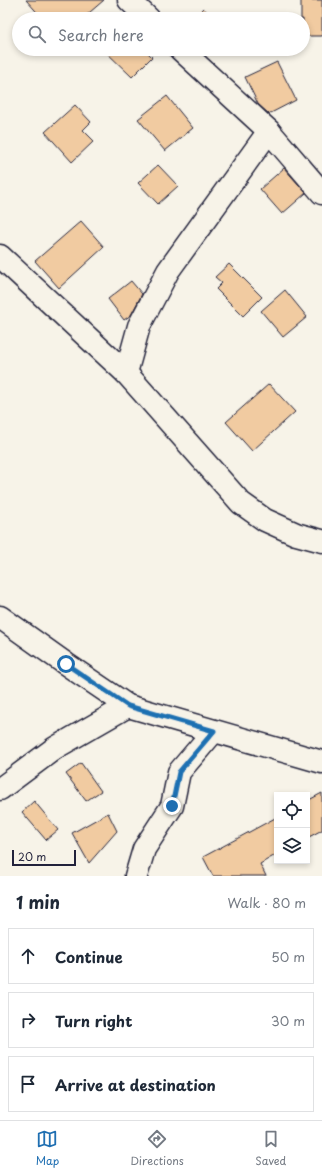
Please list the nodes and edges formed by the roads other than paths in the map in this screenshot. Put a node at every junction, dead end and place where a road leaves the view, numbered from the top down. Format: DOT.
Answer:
graph roads {
  1 [pos="129,0"];
  2 [pos="142,12"];
  3 [pos="188,56"];
  4 [pos="269,131"];
  5 [pos="322,193"];
  6 [pos="0,256"];
  7 [pos="126,373"];
  8 [pos="322,541"];
  9 [pos="0,617"];
  10 [pos="128,706"];
  11 [pos="214,731"];
  12 [pos="322,762"];
  13 [pos="0,789"];
  14 [pos="136,876"];
  1 -- 2 [label="street"];
  3 -- 4 [label="street"];
  4 -- 5 [label="street"];
  4 -- 7 [label="street"];
  6 -- 7 [label="street"];
  7 -- 8 [label="street"];
  9 -- 10 [label="street"];
  10 -- 11 [label="street"];
  10 -- 13 [label="street"];
  11 -- 12 [label="street"];
  11 -- 14 [label="street"];
}
